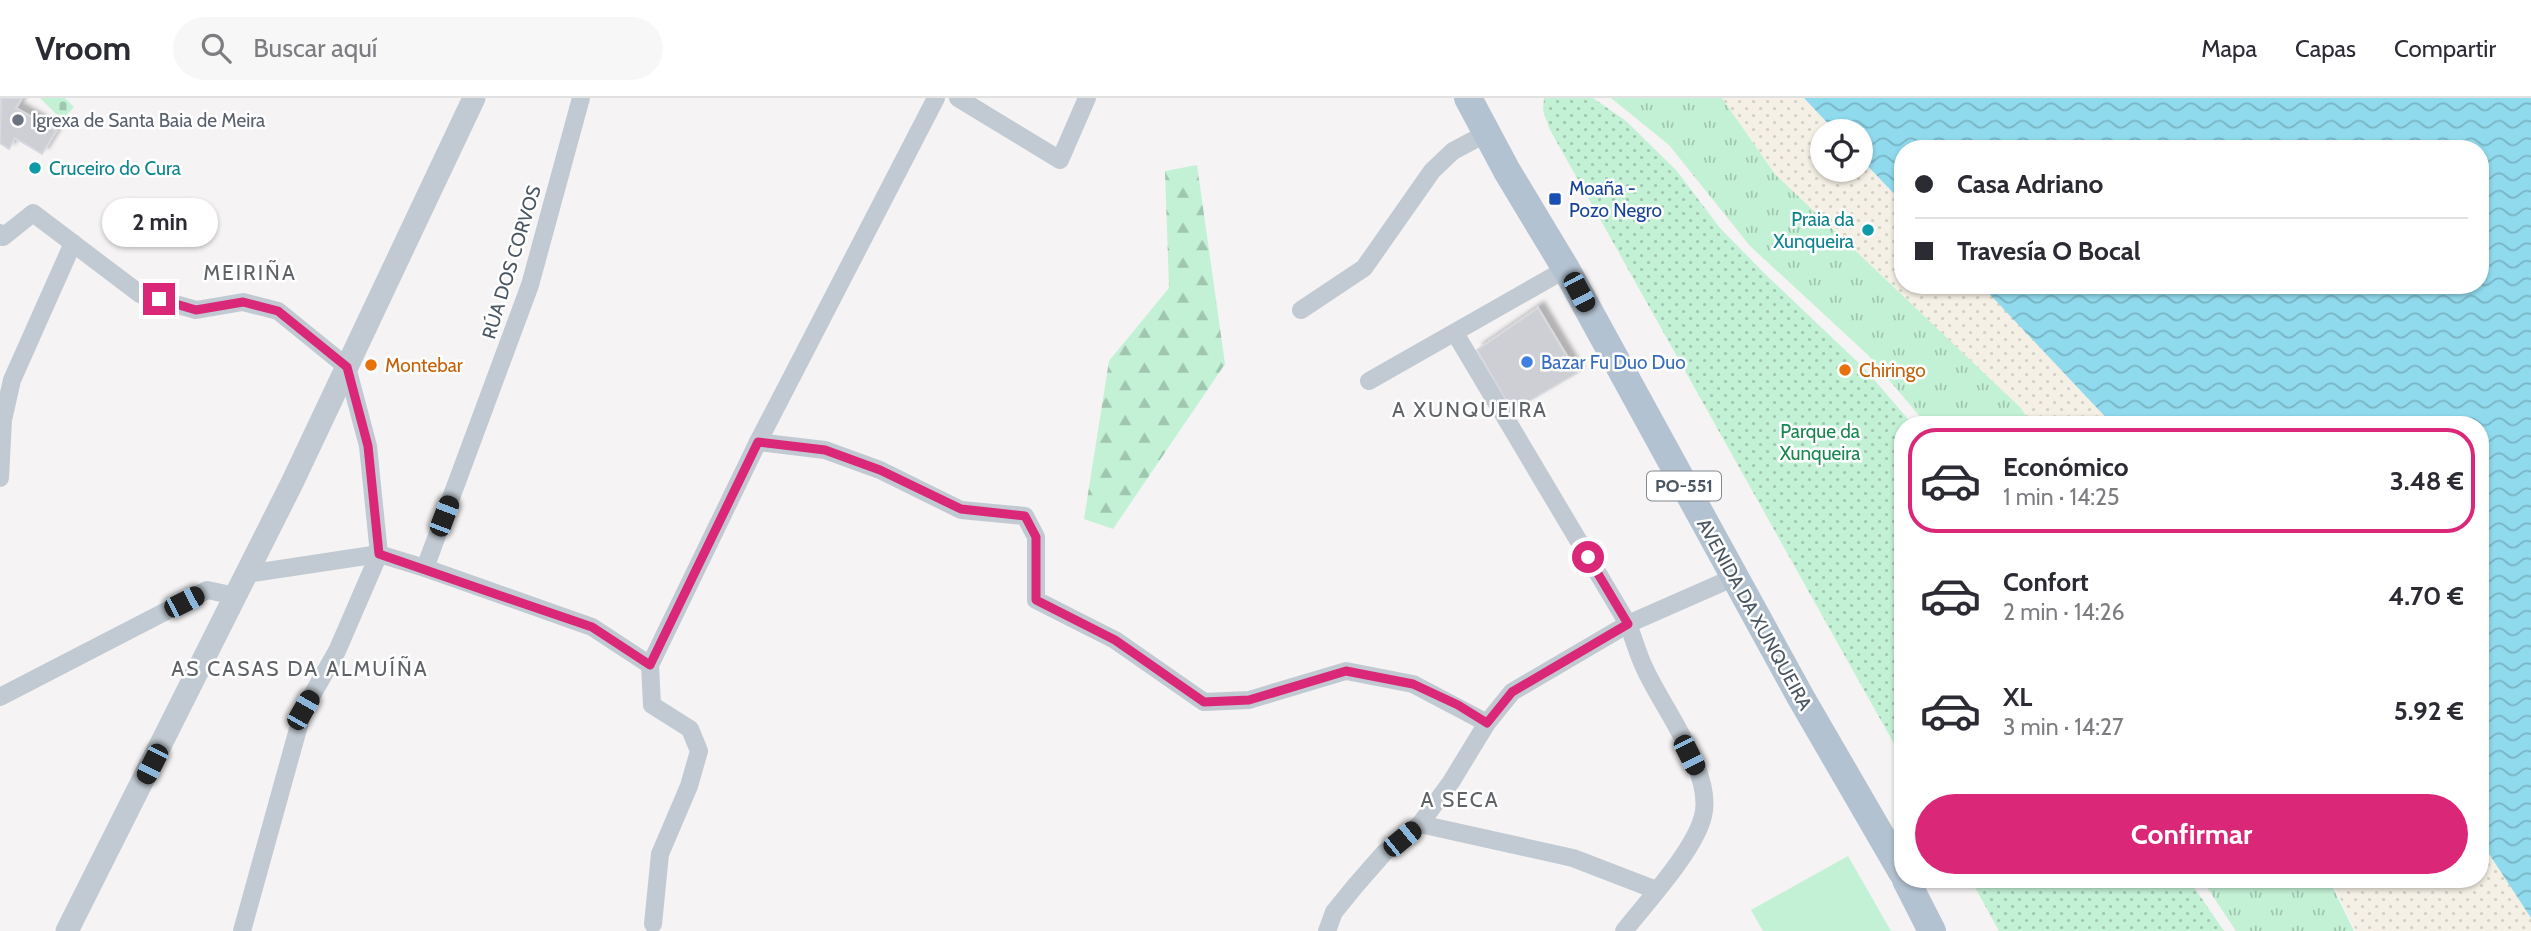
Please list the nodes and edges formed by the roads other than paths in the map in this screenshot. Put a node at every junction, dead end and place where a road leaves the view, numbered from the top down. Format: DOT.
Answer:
graph roads {
  1 [pos="474,98"];
  2 [pos="582,98"];
  3 [pos="936,98"];
  4 [pos="958,98"];
  5 [pos="1087,98"];
  6 [pos="1468,98"];
  7 [pos="1487,133"];
  8 [pos="1,236"];
  9 [pos="73,243"];
  10 [pos="1566,269"];
  11 [pos="1301,310"];
  12 [pos="1455,332"];
  13 [pos="347,367"];
  14 [pos="1369,382"];
  15 [pos="758,442"];
  16 [pos="0,478"];
  17 [pos="379,554"];
  18 [pos="425,568"];
  19 [pos="247,575"];
  20 [pos="1735,577"];
  21 [pos="236,596"];
  22 [pos="1628,624"];
  23 [pos="650,665"];
  24 [pos="0,697"];
  25 [pos="1487,723"];
  26 [pos="1420,824"];
  27 [pos="1894,858"];
  28 [pos="1910,888"];
  29 [pos="1656,890"];
  30 [pos="653,924"];
  31 [pos="67,931"];
  32 [pos="242,931"];
  33 [pos="1327,931"];
  34 [pos="1624,931"];
  35 [pos="1932,931"];
  1 -- 13 [label="street"];
  2 -- 18 [label="street, RÚA DOS CORVOS"];
  3 -- 15 [label="street"];
  4 -- 5 [label="street"];
  6 -- 7 [label="main road, AVENIDA DA XUNQUEIRA / PO-551"];
  7 -- 10 [label="main road, AVENIDA DA XUNQUEIRA / PO-551"];
  7 -- 11 [label="street"];
  8 -- 9 [label="street"];
  9 -- 13 [label="street"];
  9 -- 16 [label="street"];
  10 -- 12 [label="street"];
  10 -- 20 [label="main road, AVENIDA DA XUNQUEIRA / PO-551"];
  12 -- 14 [label="street"];
  12 -- 22 [label="street"];
  13 -- 17 [label="street"];
  13 -- 19 [label="street"];
  15 -- 23 [label="street"];
  15 -- 25 [label="street"];
  17 -- 18 [label="street"];
  17 -- 19 [label="street"];
  17 -- 32 [label="street"];
  18 -- 23 [label="street"];
  19 -- 21 [label="street"];
  20 -- 22 [label="street"];
  20 -- 27 [label="main road, AVENIDA DA XUNQUEIRA / PO-551"];
  21 -- 24 [label="street"];
  21 -- 31 [label="street"];
  22 -- 25 [label="street"];
  22 -- 29 [label="street"];
  23 -- 30 [label="street"];
  25 -- 26 [label="street"];
  26 -- 29 [label="street"];
  26 -- 33 [label="street"];
  28 -- 35 [label="main road"];
  29 -- 34 [label="street"];
}
